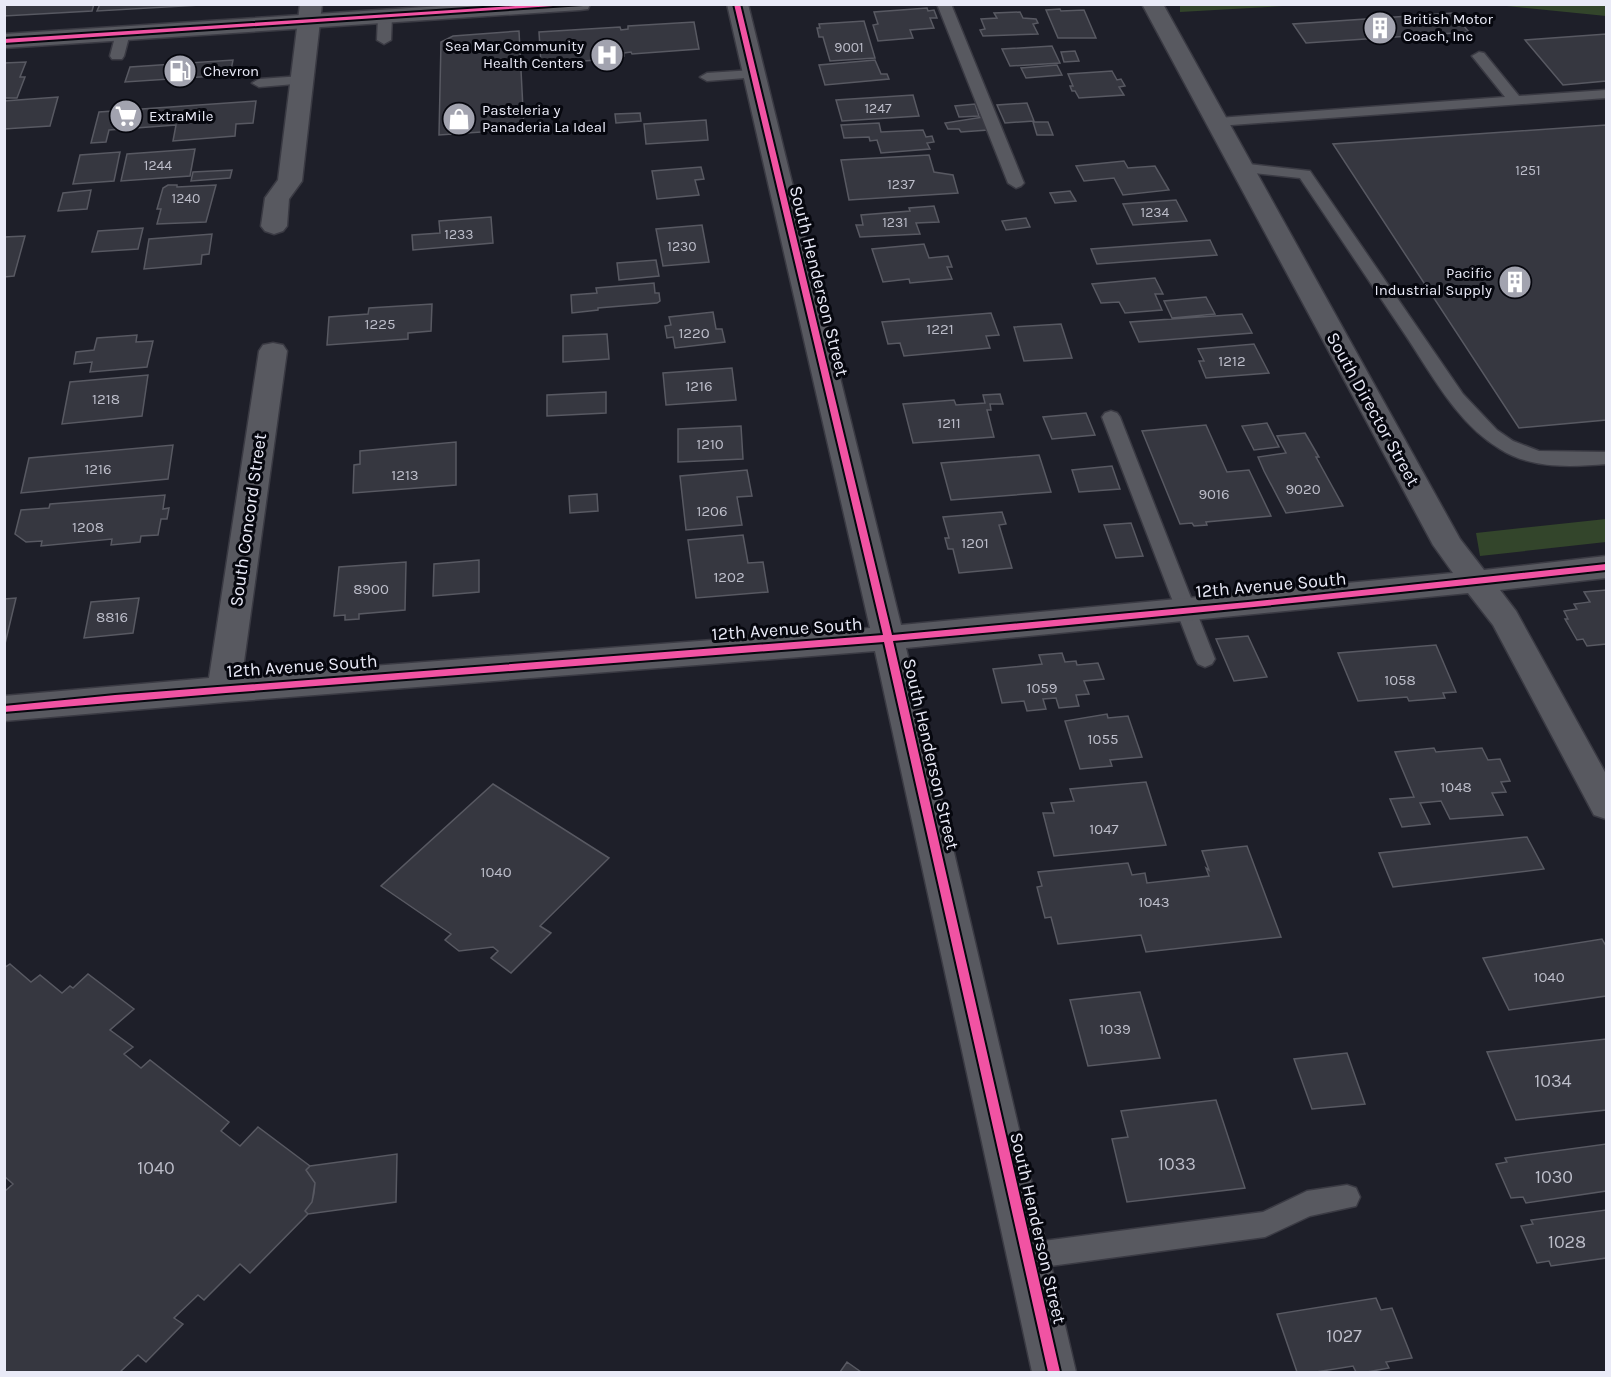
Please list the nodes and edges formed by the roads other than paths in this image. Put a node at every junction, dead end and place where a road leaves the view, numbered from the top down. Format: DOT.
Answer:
graph roads {
  1 [pos="580,4"];
  2 [pos="737,4"];
  3 [pos="944,4"];
  4 [pos="1152,4"];
  5 [pos="310,13"];
  6 [pos="385,16"];
  7 [pos="123,33"];
  8 [pos="384,40"];
  9 [pos="4,41"];
  10 [pos="117,56"];
  11 [pos="1479,56"];
  12 [pos="753,74"];
  13 [pos="707,77"];
  14 [pos="302,80"];
  15 [pos="259,83"];
  16 [pos="1606,93"];
  17 [pos="1515,100"];
  18 [pos="1218,122"];
  19 [pos="1240,168"];
  20 [pos="1016,183"];
  21 [pos="274,226"];
  22 [pos="273,351"];
  23 [pos="1110,417"];
  24 [pos="1606,458"];
  25 [pos="1606,567"];
  26 [pos="1477,582"];
  27 [pos="1185,610"];
  28 [pos="888,638"];
  29 [pos="1205,659"];
  30 [pos="224,688"];
  31 [pos="4,708"];
  32 [pos="1606,804"];
  33 [pos="1347,1197"];
  34 [pos="1028,1256"];
  35 [pos="1054,1372"];
  1 -- 6 [label="street"];
  2 -- 12 [label="street, South Henderson Street"];
  3 -- 20 [label="lane"];
  4 -- 18 [label="street, South Director Street"];
  5 -- 6 [label="street"];
  5 -- 7 [label="street"];
  5 -- 14 [label="street"];
  6 -- 8 [label="lane"];
  7 -- 9 [label="street"];
  7 -- 10 [label="lane"];
  11 -- 17 [label="lane"];
  12 -- 13 [label="lane"];
  12 -- 28 [label="street, South Henderson Street"];
  14 -- 15 [label="lane"];
  14 -- 21 [label="street"];
  16 -- 17 [label="lane"];
  17 -- 18 [label="lane"];
  18 -- 19 [label="street, South Director Street"];
  19 -- 24 [label="lane"];
  19 -- 26 [label="street, South Director Street"];
  22 -- 30 [label="street, South Concord Street"];
  23 -- 27 [label="lane"];
  25 -- 26 [label="street, 12th Avenue South"];
  26 -- 27 [label="street, 12th Avenue South"];
  26 -- 32 [label="street, South Director Street"];
  27 -- 28 [label="street, 12th Avenue South"];
  27 -- 29 [label="lane"];
  28 -- 30 [label="street, 12th Avenue South"];
  28 -- 34 [label="street, South Henderson Street"];
  30 -- 31 [label="street, 12th Avenue South"];
  33 -- 34 [label="lane"];
  34 -- 35 [label="street, South Henderson Street"];
}
